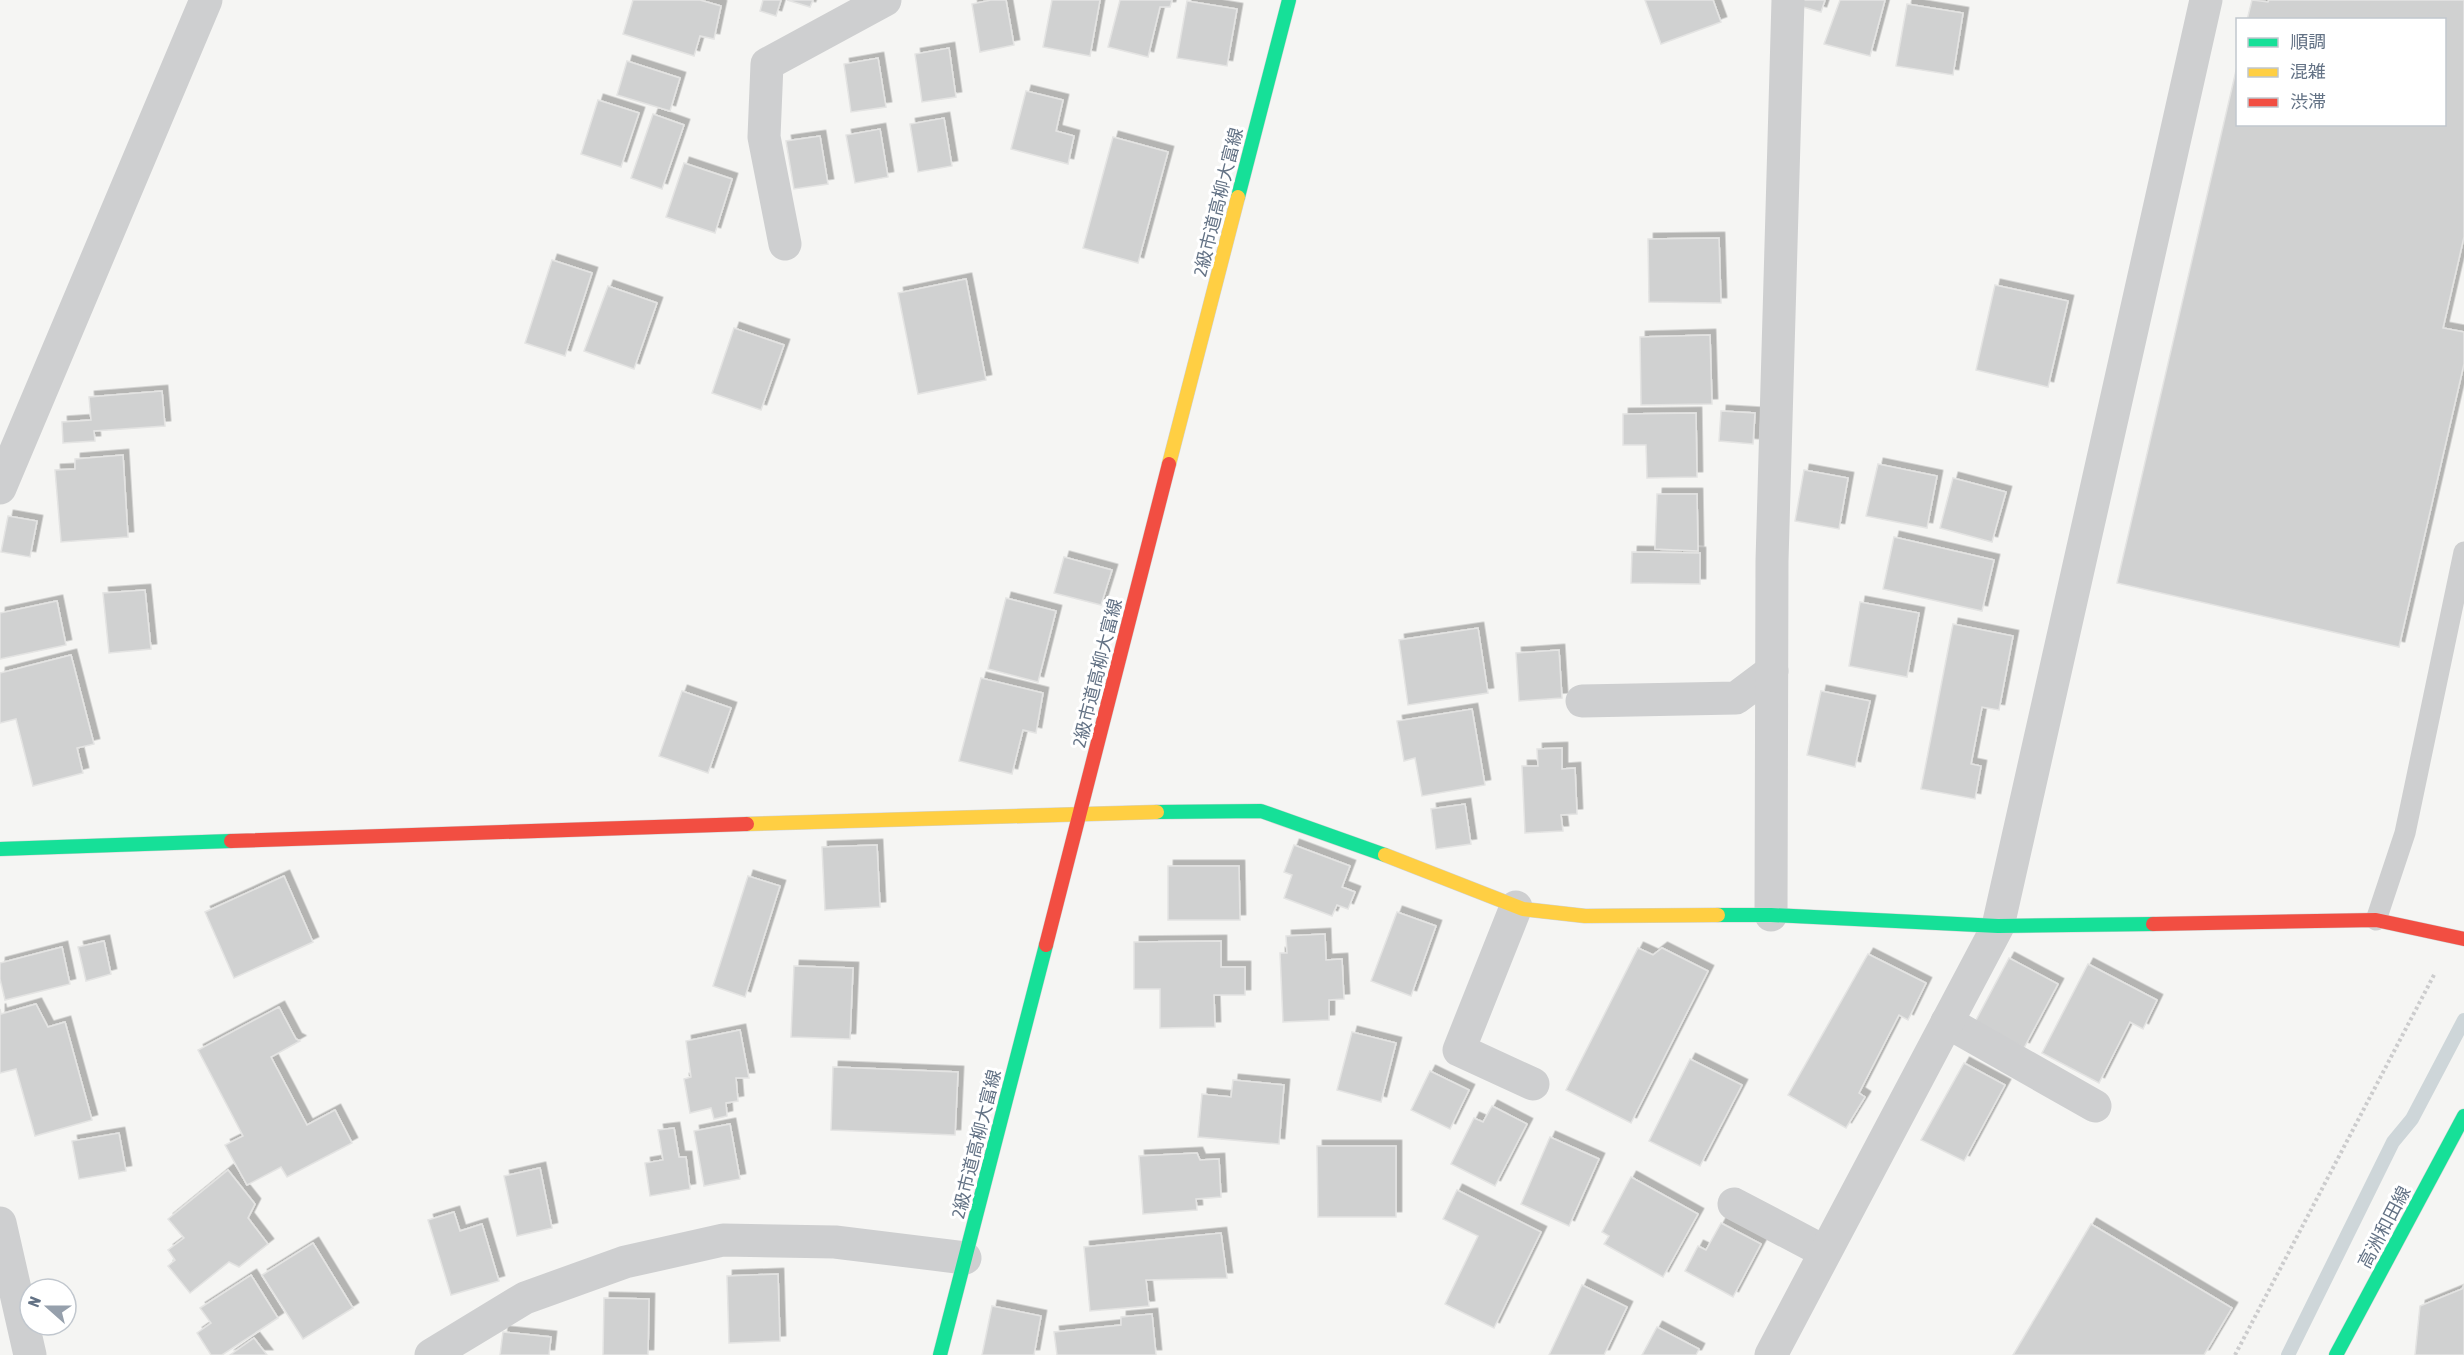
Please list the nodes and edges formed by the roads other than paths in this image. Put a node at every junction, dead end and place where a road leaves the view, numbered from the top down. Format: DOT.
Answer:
graph roads {
  1 [pos="206,0"];
  2 [pos="885,0"];
  3 [pos="1289,0"];
  4 [pos="1788,0"];
  5 [pos="2206,0"];
  6 [pos="785,244"];
  7 [pos="0,488"];
  8 [pos="2464,552"];
  9 [pos="1772,671"];
  10 [pos="1582,701"];
  11 [pos="1080,813"];
  12 [pos="0,849"];
  13 [pos="1516,907"];
  14 [pos="1771,915"];
  15 [pos="2376,920"];
  16 [pos="1998,926"];
  17 [pos="2464,939"];
  18 [pos="1947,1022"];
  19 [pos="1533,1084"];
  20 [pos="2095,1106"];
  21 [pos="2464,1116"];
  22 [pos="1734,1204"];
  23 [pos="0,1223"];
  24 [pos="1825,1252"];
  25 [pos="965,1258"];
  26 [pos="29,1355"];
  27 [pos="431,1355"];
  28 [pos="940,1355"];
  29 [pos="1771,1355"];
  30 [pos="2336,1355"];
  1 -- 7 [label="street"];
  2 -- 6 [label="street"];
  3 -- 11 [label="street, 2級市道高柳大富線"];
  4 -- 9 [label="street"];
  5 -- 16 [label="street"];
  8 -- 15 [label="lane"];
  9 -- 10 [label="street"];
  9 -- 14 [label="street"];
  11 -- 12 [label="street"];
  11 -- 13 [label="street"];
  11 -- 25 [label="street, 2級市道高柳大富線"];
  13 -- 14 [label="street"];
  13 -- 19 [label="street"];
  14 -- 16 [label="street"];
  15 -- 16 [label="street"];
  15 -- 17 [label="street"];
  16 -- 18 [label="street"];
  18 -- 20 [label="street"];
  18 -- 24 [label="street"];
  21 -- 30 [label="street, 高洲和田線"];
  22 -- 24 [label="street"];
  23 -- 26 [label="street"];
  24 -- 29 [label="street"];
  25 -- 27 [label="street"];
  25 -- 28 [label="street, 2級市道高柳大富線"];
}
